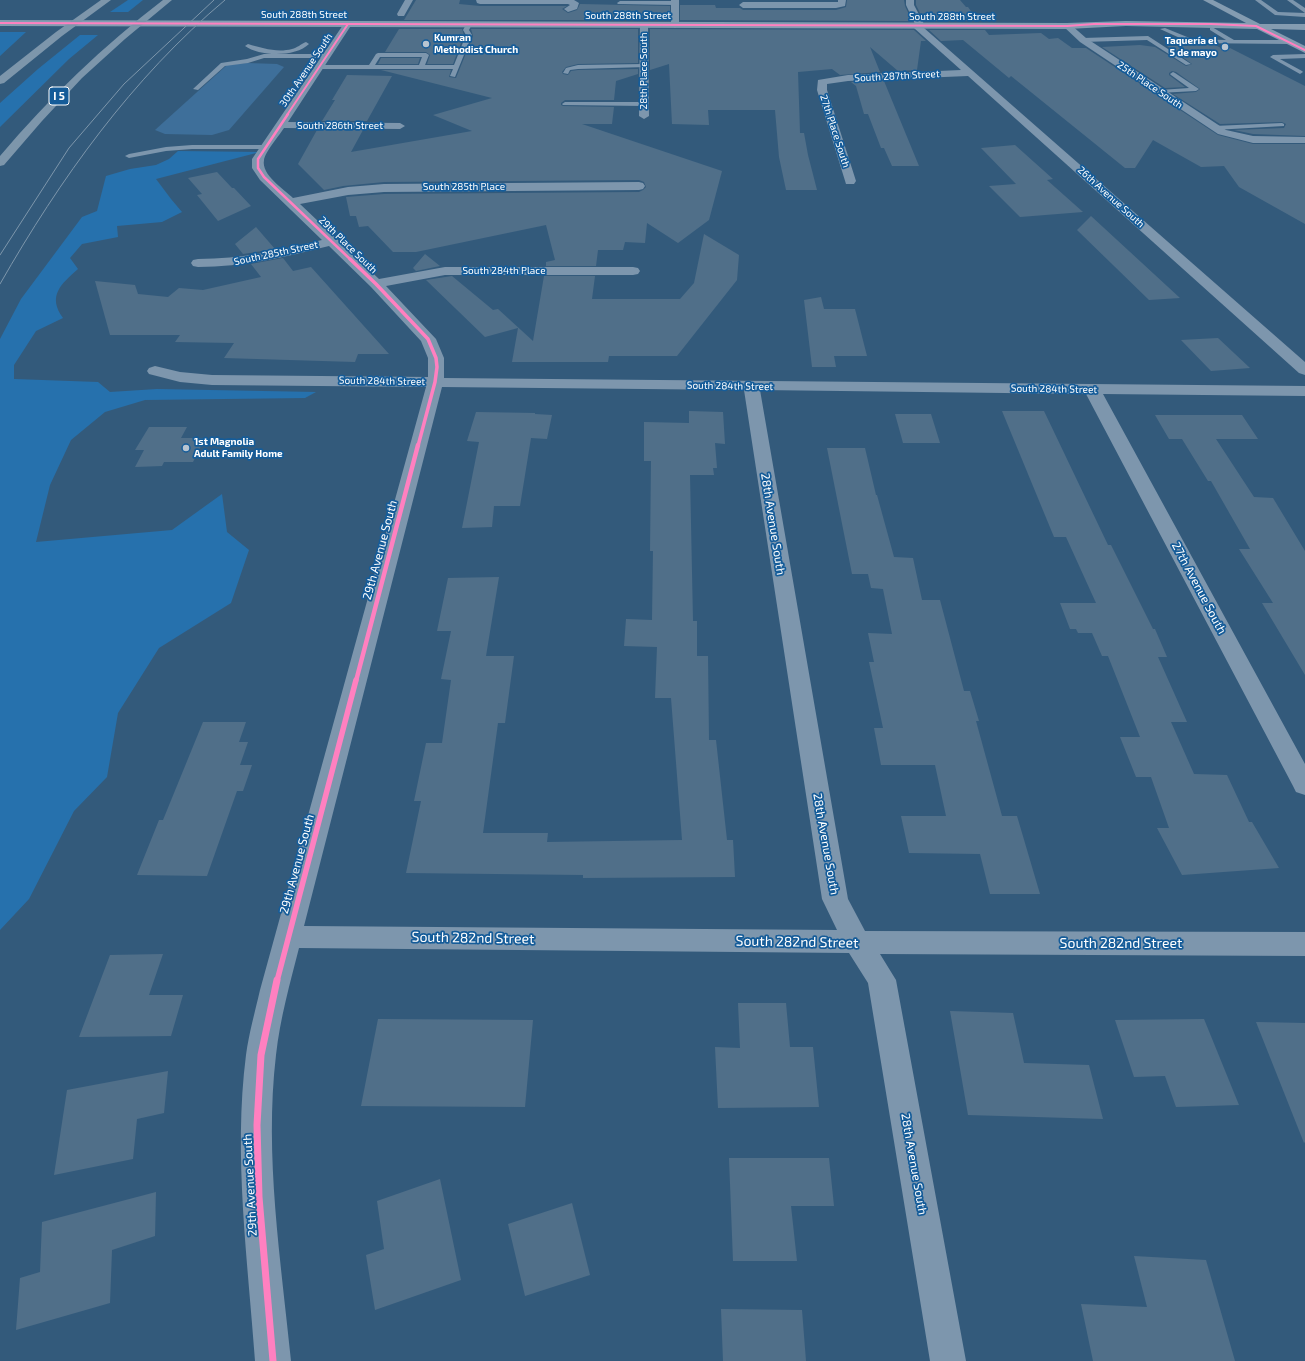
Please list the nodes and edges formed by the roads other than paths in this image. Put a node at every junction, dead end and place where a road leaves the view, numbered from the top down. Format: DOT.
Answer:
graph roads {
  1 [pos="107,0"];
  2 [pos="168,0"];
  3 [pos="409,0"];
  4 [pos="910,0"];
  5 [pos="1207,0"];
  6 [pos="1258,0"];
  7 [pos="1290,0"];
  8 [pos="480,1"];
  9 [pos="675,2"];
  10 [pos="743,2"];
  11 [pos="841,2"];
  12 [pos="569,3"];
  13 [pos="620,3"];
  14 [pos="1305,11"];
  15 [pos="401,14"];
  16 [pos="1305,15"];
  17 [pos="0,23"];
  18 [pos="348,24"];
  19 [pos="469,24"];
  20 [pos="565,25"];
  21 [pos="644,25"];
  22 [pos="675,25"];
  23 [pos="747,25"];
  24 [pos="919,26"];
  25 [pos="1067,26"];
  26 [pos="1256,26"];
  27 [pos="1305,27"];
  28 [pos="1163,29"];
  29 [pos="1212,29"];
  30 [pos="1083,40"];
  31 [pos="1232,42"];
  32 [pos="1289,42"];
  33 [pos="306,44"];
  34 [pos="248,46"];
  35 [pos="1305,50"];
  36 [pos="290,51"];
  37 [pos="301,56"];
  38 [pos="327,56"];
  39 [pos="1305,56"];
  40 [pos="248,61"];
  41 [pos="1188,64"];
  42 [pos="644,66"];
  43 [pos="319,67"];
  44 [pos="371,67"];
  45 [pos="421,67"];
  46 [pos="456,67"];
  47 [pos="238,71"];
  48 [pos="1300,72"];
  49 [pos="566,73"];
  50 [pos="970,73"];
  51 [pos="1173,74"];
  52 [pos="453,76"];
  53 [pos="0,81"];
  54 [pos="823,81"];
  55 [pos="196,89"];
  56 [pos="1160,92"];
  57 [pos="565,104"];
  58 [pos="644,104"];
  59 [pos="644,116"];
  60 [pos="1282,125"];
  61 [pos="280,126"];
  62 [pos="400,126"];
  63 [pos="1214,128"];
  64 [pos="1305,140"];
  65 [pos="266,147"];
  66 [pos="129,156"];
  67 [pos="0,163"];
  68 [pos="850,181"];
  69 [pos="639,186"];
  70 [pos="291,202"];
  71 [pos="330,242"];
  72 [pos="198,263"];
  73 [pos="633,271"];
  74 [pos="376,284"];
  75 [pos="1305,370"];
  76 [pos="155,371"];
  77 [pos="435,382"];
  78 [pos="751,386"];
  79 [pos="1092,389"];
  80 [pos="1305,392"];
  81 [pos="1305,786"];
  82 [pos="288,936"];
  83 [pos="857,942"];
  84 [pos="1305,944"];
  85 [pos="273,1361"];
  86 [pos="948,1361"];
  1 -- 53 [label="highway"];
  2 -- 67 [label="highway, I 5"];
  3 -- 15 [label="street"];
  4 -- 24 [label="street"];
  5 -- 26 [label="main road"];
  6 -- 16 [label="lane"];
  7 -- 14 [label="lane"];
  8 -- 12 [label="street"];
  9 -- 13 [label="lane"];
  9 -- 22 [label="street"];
  10 -- 11 [label="street"];
  10 -- 23 [label="street"];
  12 -- 20 [label="street"];
  17 -- 18 [label="main road, South 288th Street"];
  18 -- 19 [label="main road, South 288th Street"];
  18 -- 38 [label="street, 30th Avenue South"];
  19 -- 20 [label="main road, South 288th Street"];
  19 -- 46 [label="lane"];
  20 -- 21 [label="main road, South 288th Street"];
  21 -- 22 [label="main road, South 288th Street"];
  21 -- 42 [label="street, 28th Place South"];
  22 -- 23 [label="main road, South 288th Street"];
  23 -- 24 [label="main road, South 288th Street"];
  24 -- 25 [label="main road, South 288th Street"];
  24 -- 50 [label="street, 26th Avenue South"];
  25 -- 26 [label="main road, South 288th Street"];
  25 -- 28 [label="main road, South 288th Street"];
  25 -- 30 [label="street, 25th Place South"];
  26 -- 27 [label="main road, South 288th Street"];
  26 -- 29 [label="main road, South 288th Street"];
  26 -- 32 [label="main road"];
  28 -- 29 [label="main road, South 288th Street"];
  28 -- 31 [label="lane"];
  29 -- 31 [label="lane"];
  30 -- 41 [label="lane"];
  30 -- 56 [label="street, 25th Place South"];
  31 -- 32 [label="lane"];
  32 -- 35 [label="main road"];
  33 -- 36 [label="lane"];
  34 -- 36 [label="lane"];
  36 -- 37 [label="lane"];
  37 -- 38 [label="lane"];
  37 -- 40 [label="lane"];
  38 -- 43 [label="street, 30th Avenue South"];
  39 -- 48 [label="lane"];
  40 -- 47 [label="lane"];
  40 -- 55 [label="lane"];
  42 -- 49 [label="lane"];
  42 -- 58 [label="street, 28th Place South"];
  43 -- 44 [label="lane"];
  43 -- 61 [label="street, 30th Avenue South"];
  44 -- 45 [label="lane"];
  44 -- 45 [label="lane"];
  45 -- 46 [label="lane"];
  46 -- 52 [label="lane"];
  50 -- 54 [label="street, South 287th Street"];
  50 -- 75 [label="street, 26th Avenue South"];
  51 -- 56 [label="lane"];
  54 -- 68 [label="street, 27th Place South"];
  56 -- 63 [label="street, 25th Place South"];
  57 -- 58 [label="lane"];
  58 -- 59 [label="street, 28th Place South"];
  60 -- 63 [label="lane"];
  61 -- 62 [label="street, South 286th Street"];
  61 -- 65 [label="street, 29th Place South"];
  63 -- 64 [label="street, 25th Place South"];
  65 -- 66 [label="lane"];
  65 -- 70 [label="street, 29th Place South"];
  69 -- 70 [label="street, South 285th Place"];
  70 -- 71 [label="street, 29th Place South"];
  71 -- 72 [label="street, South 285th Street"];
  71 -- 74 [label="street, 29th Place South"];
  73 -- 74 [label="street, South 284th Place"];
  74 -- 77 [label="street, 29th Place South"];
  76 -- 77 [label="street, South 284th Street"];
  77 -- 78 [label="street, South 284th Street"];
  77 -- 82 [label="street, 29th Avenue South"];
  78 -- 79 [label="street, South 284th Street"];
  78 -- 83 [label="street, 28th Avenue South"];
  79 -- 80 [label="street, South 284th Street"];
  79 -- 81 [label="street, 27th Avenue South"];
  82 -- 83 [label="street, South 282nd Street"];
  82 -- 85 [label="street, 29th Avenue South"];
  83 -- 84 [label="street, South 282nd Street"];
  83 -- 86 [label="street, 28th Avenue South"];
}
